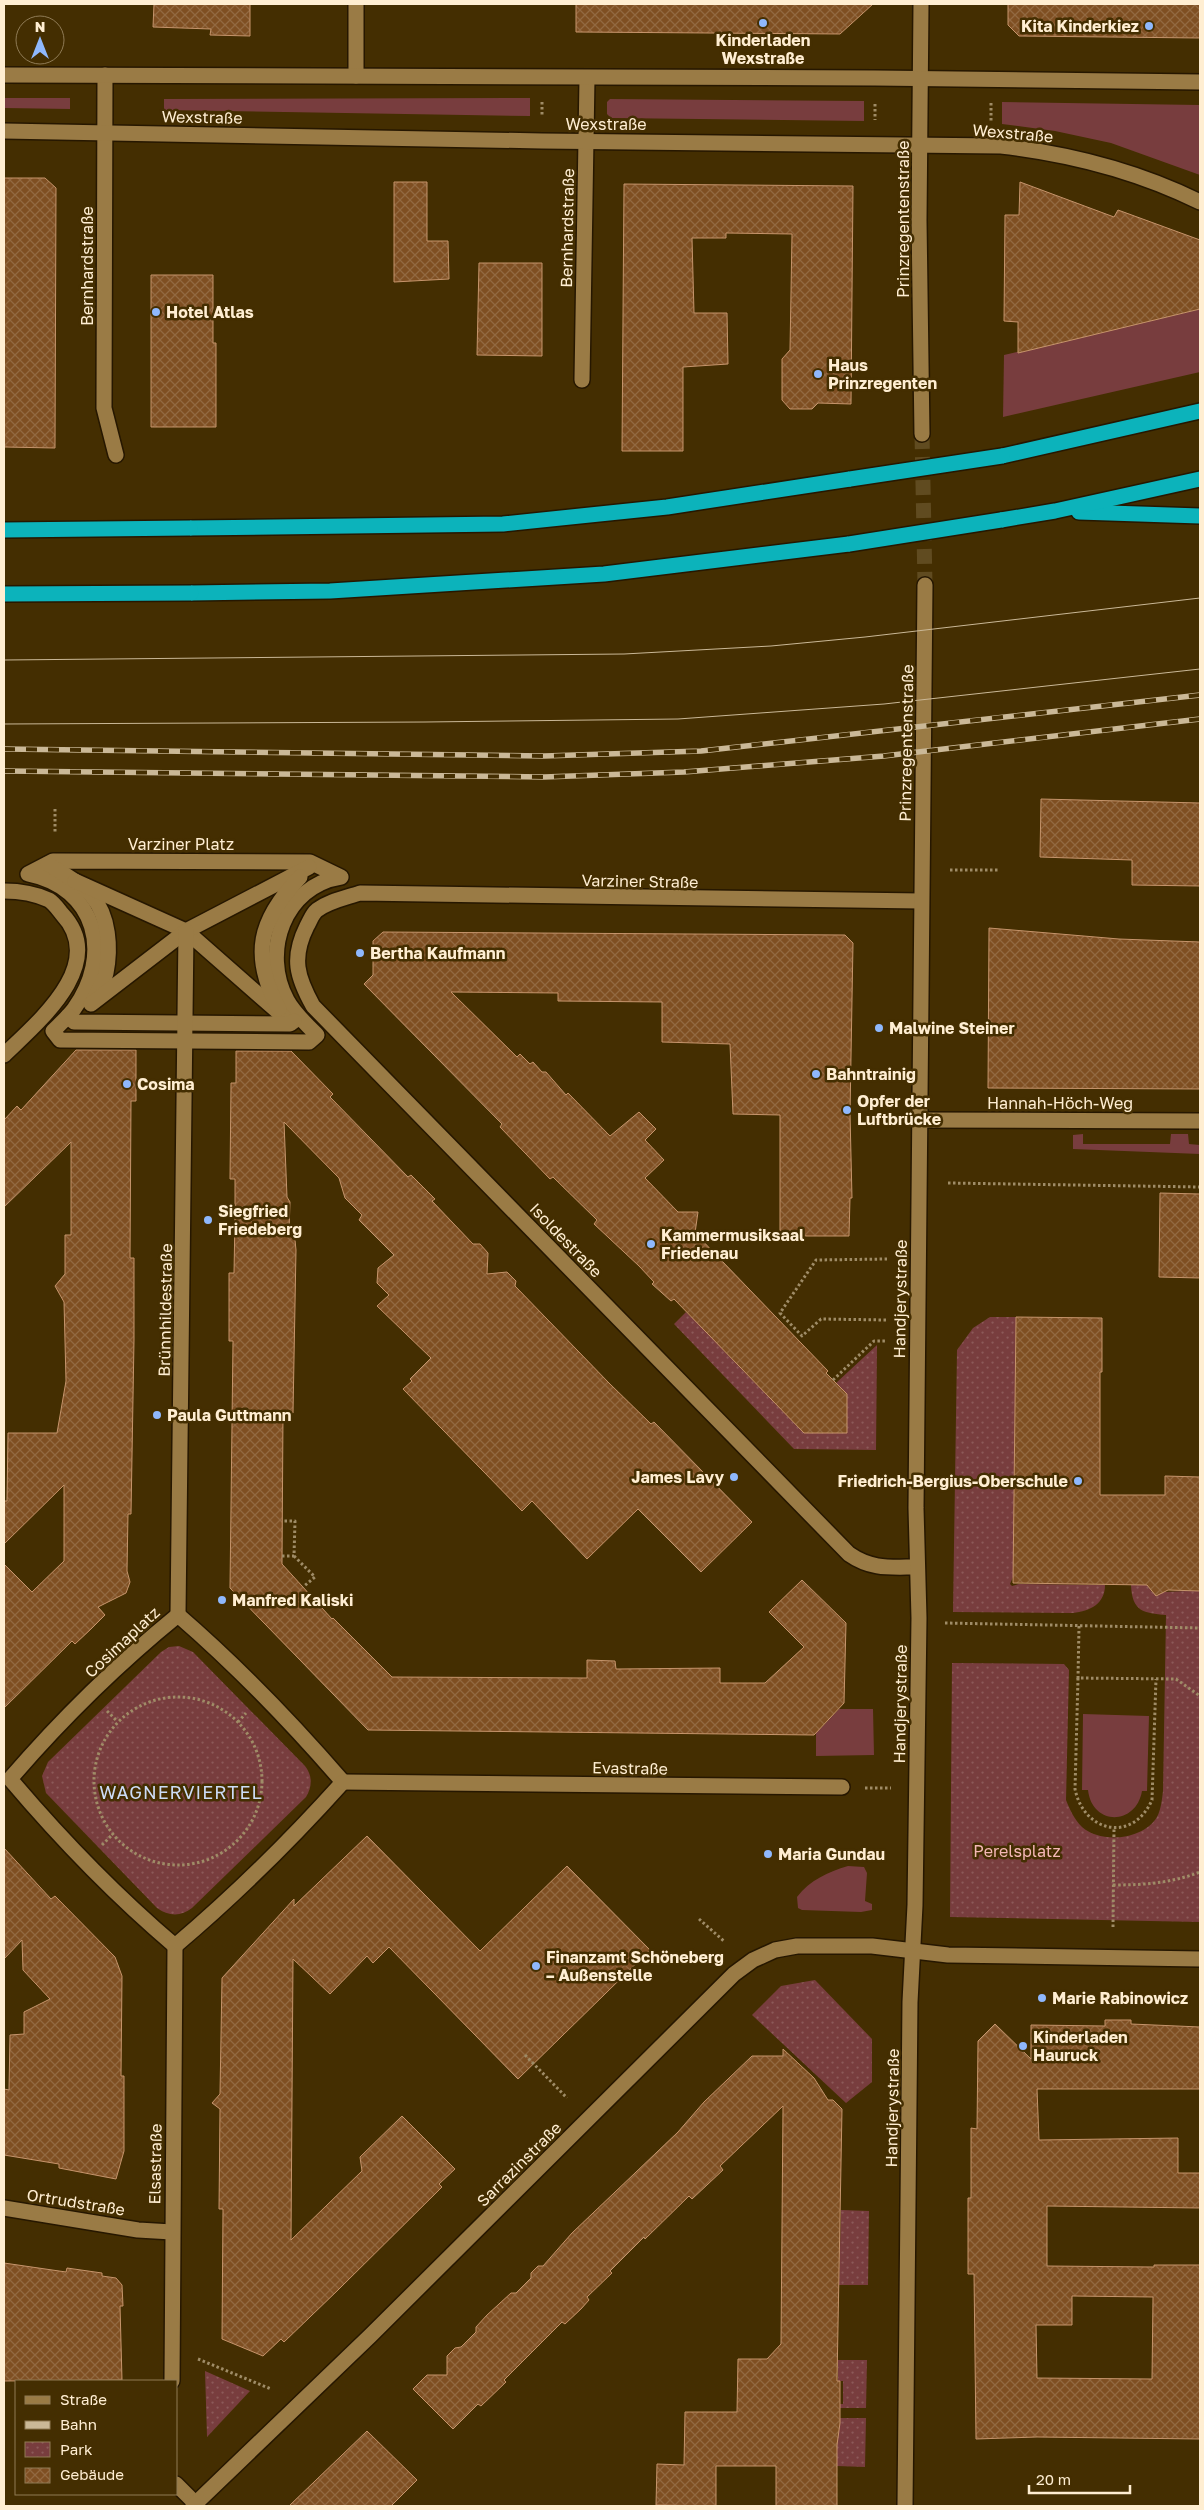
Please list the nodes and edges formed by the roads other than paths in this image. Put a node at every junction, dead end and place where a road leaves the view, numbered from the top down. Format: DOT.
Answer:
graph roads {
  1 [pos="356,4"];
  2 [pos="921,4"];
  3 [pos="4,75"];
  4 [pos="105,75"];
  5 [pos="356,76"];
  6 [pos="587,78"];
  7 [pos="920,79"];
  8 [pos="1200,82"];
  9 [pos="4,131"];
  10 [pos="105,133"];
  11 [pos="586,142"];
  12 [pos="920,145"];
  13 [pos="1200,202"];
  14 [pos="582,380"];
  15 [pos="1200,411"];
  16 [pos="922,434"];
  17 [pos="116,455"];
  18 [pos="1200,480"];
  19 [pos="1055,512"];
  20 [pos="1200,516"];
  21 [pos="4,530"];
  22 [pos="925,585"];
  23 [pos="4,594"];
  24 [pos="48,864"];
  25 [pos="311,866"];
  26 [pos="75,881"];
  27 [pos="6,891"];
  28 [pos="360,894"];
  29 [pos="921,901"];
  30 [pos="186,931"];
  31 [pos="91,1004"];
  32 [pos="71,1019"];
  33 [pos="291,1019"];
  34 [pos="158,1023"];
  35 [pos="186,1023"];
  36 [pos="212,1023"];
  37 [pos="158,1041"];
  38 [pos="186,1041"];
  39 [pos="212,1042"];
  40 [pos="4,1055"];
  41 [pos="920,1120"];
  42 [pos="1200,1121"];
  43 [pos="917,1567"];
  44 [pos="178,1614"];
  45 [pos="7,1779"];
  46 [pos="343,1782"];
  47 [pos="842,1787"];
  48 [pos="174,1946"];
  49 [pos="912,1951"];
  50 [pos="1200,1959"];
  51 [pos="4,2208"];
  52 [pos="172,2232"];
  53 [pos="172,2380"];
  54 [pos="178,2486"];
  55 [pos="195,2505"];
  56 [pos="905,2506"];
  57 [pos="916,2506"];
  1 -- 5 [label="street"];
  2 -- 7 [label="street, Prinzregentenstraße"];
  3 -- 4 [label="street"];
  4 -- 5 [label="street"];
  4 -- 10 [label="street, Bernhardstraße"];
  5 -- 6 [label="street"];
  6 -- 7 [label="street"];
  6 -- 11 [label="street, Bernhardstraße"];
  7 -- 8 [label="street"];
  7 -- 12 [label="street, Prinzregentenstraße"];
  9 -- 10 [label="street, Wexstraße"];
  10 -- 11 [label="street, Wexstraße"];
  10 -- 17 [label="street, Bernhardstraße"];
  11 -- 12 [label="street, Wexstraße"];
  11 -- 14 [label="street, Bernhardstraße"];
  12 -- 13 [label="street, Wexstraße"];
  12 -- 16 [label="street, Prinzregentenstraße"];
  15 -- 21 [label="highway, bridge"];
  18 -- 19 [label="highway"];
  19 -- 20 [label="highway"];
  19 -- 23 [label="highway, bridge"];
  22 -- 29 [label="street, Prinzregentenstraße"];
  24 -- 25 [label="street, Varziner Platz"];
  24 -- 26 [label="street, Varziner Platz"];
  24 -- 32 [label="street, Varziner Platz"];
  25 -- 30 [label="street, Varziner Platz"];
  25 -- 33 [label="street, Varziner Platz"];
  25 -- 33 [label="street, Varziner Platz"];
  26 -- 30 [label="street, Varziner Platz"];
  26 -- 31 [label="street, Varziner Platz"];
  27 -- 40 [label="street"];
  28 -- 29 [label="street, Varziner Straße"];
  28 -- 43 [label="street, Isoldestraße"];
  29 -- 41 [label="street, Handjerystraße"];
  30 -- 31 [label="street, Varziner Platz"];
  30 -- 33 [label="street, Varziner Platz"];
  30 -- 35 [label="street, Brünnhildestraße"];
  31 -- 32 [label="street, Varziner Platz"];
  32 -- 34 [label="street"];
  32 -- 37 [label="street, Varziner Platz"];
  33 -- 36 [label="street"];
  33 -- 39 [label="street, Varziner Platz"];
  34 -- 35 [label="street"];
  34 -- 37 [label="street"];
  35 -- 36 [label="street"];
  35 -- 38 [label="street, Brünnhildestraße"];
  36 -- 39 [label="street"];
  37 -- 38 [label="street, Varziner Platz"];
  38 -- 39 [label="street, Varziner Platz"];
  38 -- 44 [label="street, Brünnhildestraße"];
  41 -- 42 [label="street, Hannah-Höch-Weg"];
  41 -- 43 [label="street, Handjerystraße"];
  43 -- 49 [label="street, Handjerystraße"];
  44 -- 45 [label="street, Cosimaplatz"];
  44 -- 46 [label="street, Cosimaplatz"];
  45 -- 48 [label="street, Cosimaplatz"];
  46 -- 47 [label="street, Evastraße"];
  46 -- 48 [label="street"];
  48 -- 52 [label="street, Elsastraße"];
  49 -- 50 [label="street"];
  49 -- 55 [label="street, Sarrazinstraße"];
  49 -- 56 [label="street, Handjerystraße"];
  51 -- 52 [label="street, Ortrudstraße"];
  52 -- 53 [label="street, Elsastraße"];
  54 -- 55 [label="street"];
  56 -- 57 [label="street"];
}
